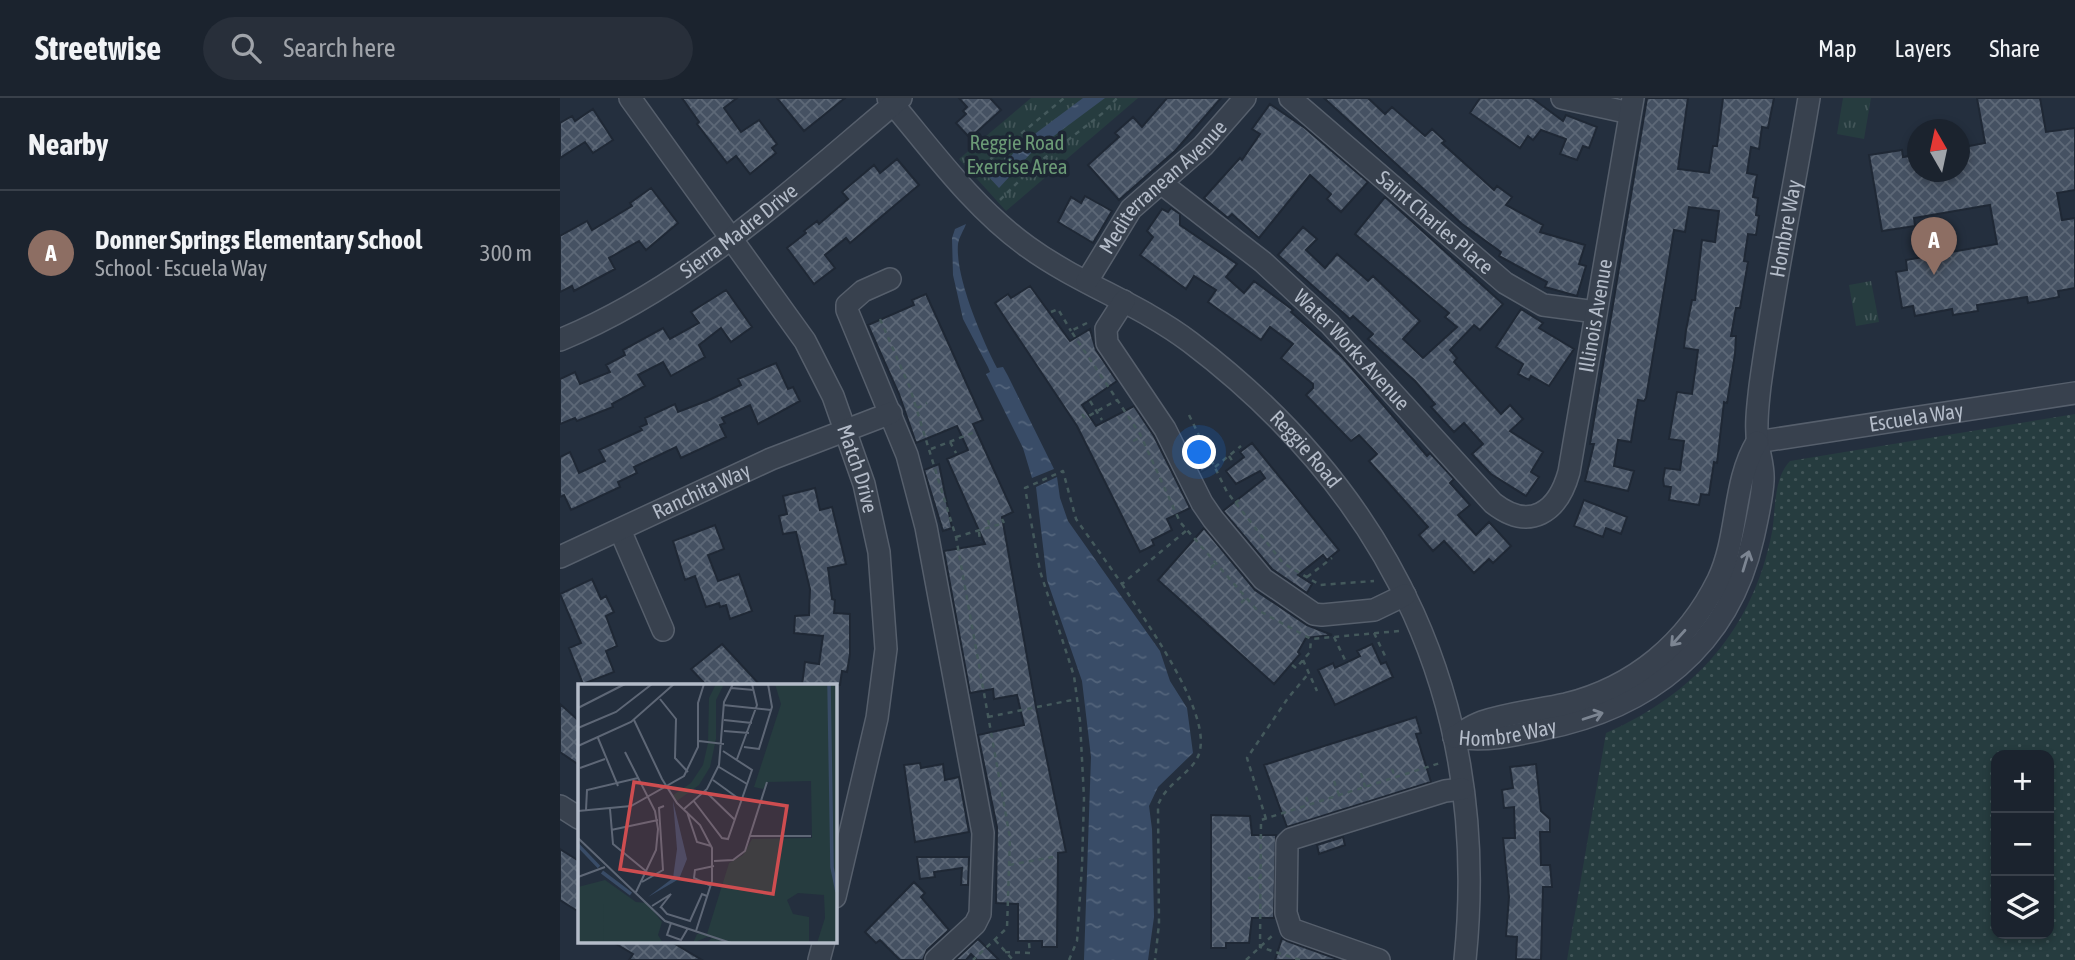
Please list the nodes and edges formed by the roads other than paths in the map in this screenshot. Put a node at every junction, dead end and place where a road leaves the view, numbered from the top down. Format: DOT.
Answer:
graph roads {
  1 [pos="629,98"];
  2 [pos="1245,98"];
  3 [pos="1290,98"];
  4 [pos="1562,98"];
  5 [pos="1809,98"];
  6 [pos="894,100"];
  7 [pos="1631,106"];
  8 [pos="1161,183"];
  9 [pos="732,239"];
  10 [pos="890,279"];
  11 [pos="1087,281"];
  12 [pos="1124,301"];
  13 [pos="1596,313"];
  14 [pos="560,340"];
  15 [pos="2075,393"];
  16 [pos="891,412"];
  17 [pos="847,432"];
  18 [pos="1757,442"];
  19 [pos="1535,516"];
  20 [pos="620,530"];
  21 [pos="560,557"];
  22 [pos="1405,595"];
  23 [pos="663,629"];
  24 [pos="1454,737"];
  25 [pos="1462,789"];
  26 [pos="560,806"];
  27 [pos="578,817"];
  28 [pos="836,893"];
  29 [pos="824,942"];
  30 [pos="819,960"];
  31 [pos="936,960"];
  32 [pos="1379,960"];
  33 [pos="1465,960"];
  1 -- 9 [label="street, Match Drive"];
  2 -- 8 [label="street, Mediterranean Avenue"];
  3 -- 13 [label="street, Saint Charles Place"];
  4 -- 7 [label="street"];
  5 -- 18 [label="street, Hombre Way"];
  6 -- 9 [label="street, Sierra Madre Drive"];
  6 -- 11 [label="street, Reggie Road"];
  7 -- 13 [label="street, Illinois Avenue"];
  8 -- 11 [label="street, Mediterranean Avenue"];
  8 -- 19 [label="street, Water Works Avenue"];
  9 -- 14 [label="street, Sierra Madre Drive"];
  9 -- 17 [label="street, Match Drive"];
  10 -- 16 [label="street"];
  11 -- 12 [label="street, Reggie Road"];
  12 -- 22 [label="street, Reggie Road"];
  12 -- 22 [label="street"];
  13 -- 19 [label="street, Illinois Avenue"];
  15 -- 18 [label="street, Escuela Way"];
  16 -- 17 [label="street, Ranchita Way"];
  16 -- 31 [label="street"];
  17 -- 20 [label="street, Ranchita Way"];
  17 -- 28 [label="street, Match Drive"];
  18 -- 24 [label="street, Hombre Way"];
  20 -- 21 [label="street, Ranchita Way"];
  20 -- 23 [label="street"];
  22 -- 24 [label="street, Reggie Road"];
  24 -- 25 [label="street, Reggie Road"];
  25 -- 32 [label="street"];
  25 -- 33 [label="street, Reggie Road"];
  26 -- 27 [label="street"];
  29 -- 30 [label="street"];
}
